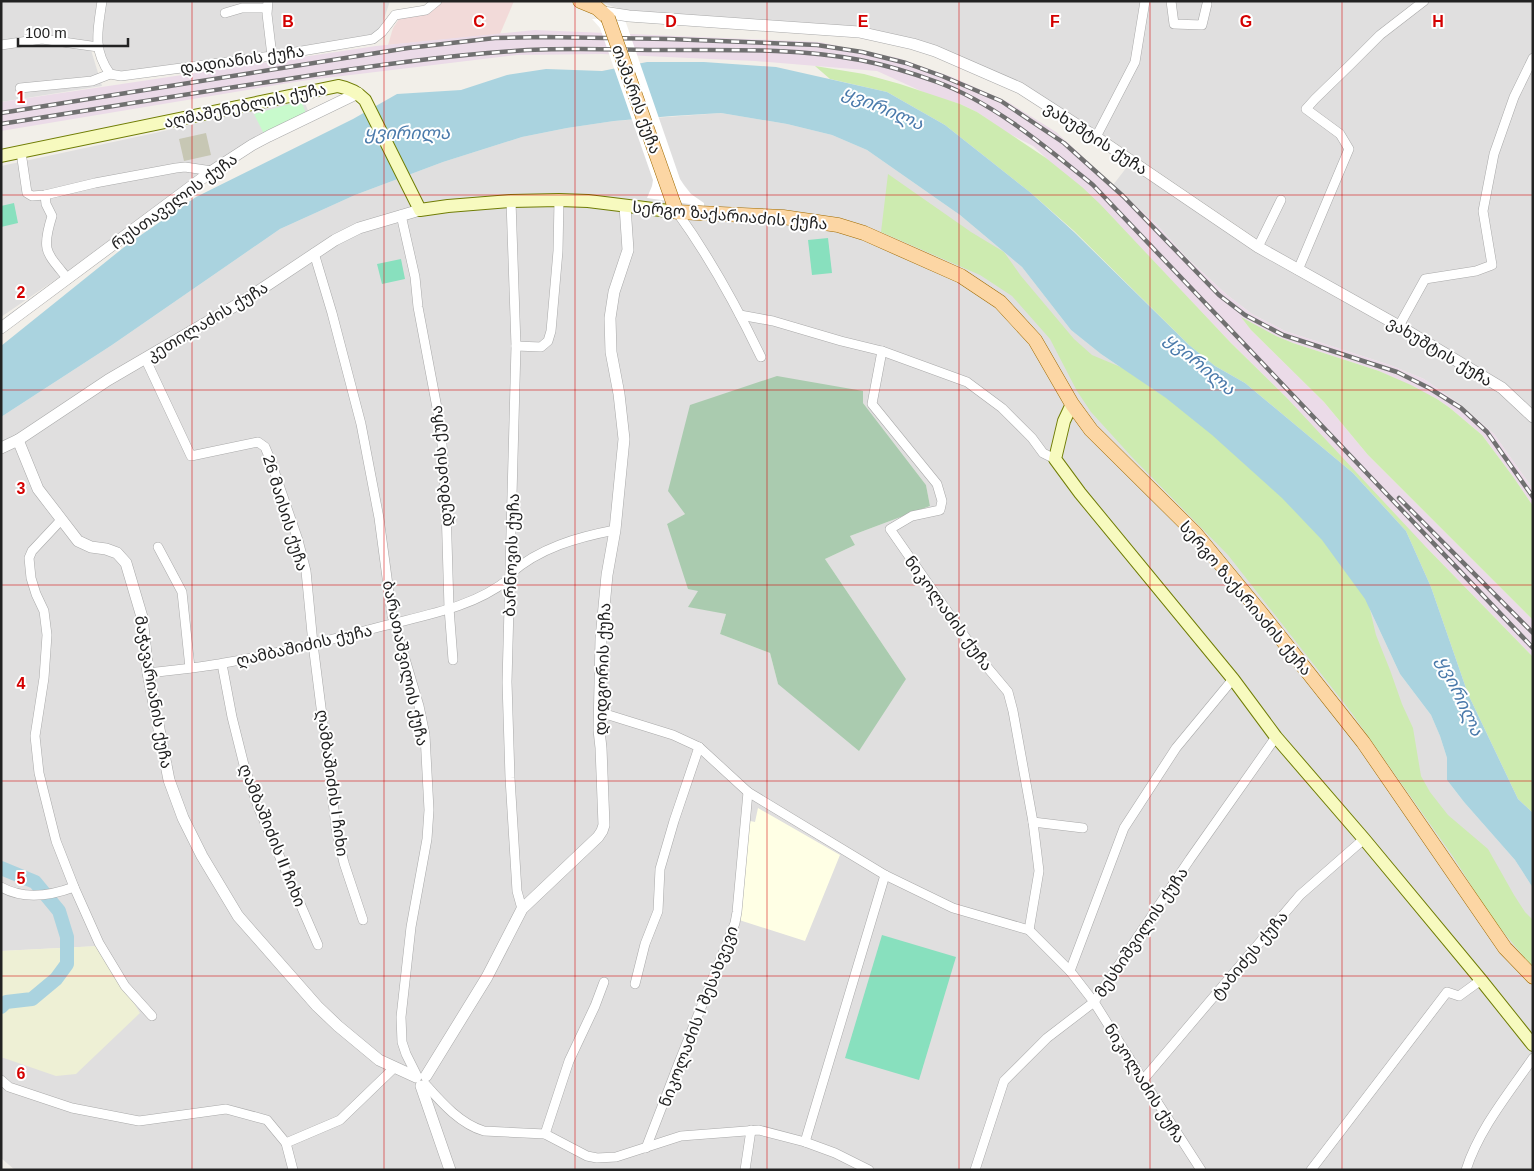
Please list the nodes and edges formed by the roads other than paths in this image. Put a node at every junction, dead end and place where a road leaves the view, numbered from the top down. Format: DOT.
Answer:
graph roads {
  1 [pos="102,1"];
  2 [pos="436,1"];
  3 [pos="580,1"];
  4 [pos="1145,1"];
  5 [pos="1171,1"];
  6 [pos="1424,1"];
  7 [pos="1207,4"];
  8 [pos="268,5"];
  9 [pos="226,13"];
  10 [pos="606,15"];
  11 [pos="1,45"];
  12 [pos="98,47"];
  13 [pos="272,56"];
  14 [pos="1533,58"];
  15 [pos="110,74"];
  16 [pos="20,88"];
  17 [pos="362,96"];
  18 [pos="1096,136"];
  19 [pos="21,152"];
  20 [pos="1,156"];
  21 [pos="212,171"];
  22 [pos="45,195"];
  23 [pos="559,200"];
  24 [pos="1281,200"];
  25 [pos="511,202"];
  26 [pos="625,206"];
  27 [pos="675,207"];
  28 [pos="420,210"];
  29 [pos="401,215"];
  30 [pos="1258,247"];
  31 [pos="314,253"];
  32 [pos="1298,270"];
  33 [pos="68,279"];
  34 [pos="740,315"];
  35 [pos="1399,326"];
  36 [pos="1,328"];
  37 [pos="516,346"];
  38 [pos="882,351"];
  39 [pos="760,357"];
  40 [pos="145,358"];
  41 [pos="1072,404"];
  42 [pos="1533,417"];
  43 [pos="18,440"];
  44 [pos="1,448"];
  45 [pos="1055,459"];
  46 [pos="61,520"];
  47 [pos="615,530"];
  48 [pos="158,548"];
  49 [pos="510,576"];
  50 [pos="449,608"];
  51 [pos="394,623"];
  52 [pos="313,644"];
  53 [pos="454,660"];
  54 [pos="222,664"];
  55 [pos="190,668"];
  56 [pos="148,673"];
  57 [pos="1233,680"];
  58 [pos="599,712"];
  59 [pos="1276,737"];
  60 [pos="699,747"];
  61 [pos="748,792"];
  62 [pos="1032,822"];
  63 [pos="1083,828"];
  64 [pos="1364,839"];
  65 [pos="885,875"];
  66 [pos="1,887"];
  67 [pos="74,887"];
  68 [pos="522,908"];
  69 [pos="363,920"];
  70 [pos="1029,930"];
  71 [pos="318,945"];
  72 [pos="1070,970"];
  73 [pos="1533,977"];
  74 [pos="1481,980"];
  75 [pos="604,982"];
  76 [pos="635,984"];
  77 [pos="1094,1002"];
  78 [pos="152,1016"];
  79 [pos="1533,1045"];
  80 [pos="1533,1058"];
  81 [pos="395,1067"];
  82 [pos="1,1080"];
  83 [pos="421,1080"];
  84 [pos="1143,1080"];
  85 [pos="750,1130"];
  86 [pos="545,1134"];
  87 [pos="805,1142"];
  88 [pos="286,1143"];
  89 [pos="646,1148"];
  90 [pos="858,1167"];
  91 [pos="293,1170"];
  92 [pos="450,1170"];
  93 [pos="745,1170"];
  94 [pos="869,1170"];
  95 [pos="975,1170"];
  96 [pos="1201,1170"];
  97 [pos="1311,1170"];
  98 [pos="1466,1170"];
  1 -- 12 [label="street"];
  2 -- 13 [label="street, დადიანის ქუჩა"];
  3 -- 10 [label="main road"];
  4 -- 18 [label="street"];
  5 -- 7 [label="street"];
  6 -- 32 [label="street"];
  8 -- 9 [label="street"];
  8 -- 13 [label="street"];
  10 -- 18 [label="street, ვახუშტის ქუჩა"];
  10 -- 27 [label="main road, თამარის ქუჩა, bridge"];
  11 -- 12 [label="street"];
  12 -- 15 [label="street"];
  13 -- 15 [label="street, დადიანის ქუჩა"];
  14 -- 35 [label="street"];
  15 -- 16 [label="street, დადიანის ქუჩა"];
  17 -- 19 [label="main road, აღმაშენებლის ქუჩა"];
  17 -- 21 [label="street, რუსთაველის ქუჩა"];
  17 -- 28 [label="main road"];
  18 -- 30 [label="street, ვახუშტის ქუჩა"];
  19 -- 20 [label="main road, აღმაშენებლის ქუჩა"];
  19 -- 22 [label="street"];
  21 -- 22 [label="street"];
  21 -- 33 [label="street, რუსთაველის ქუჩა"];
  22 -- 33 [label="street"];
  23 -- 25 [label="main road, სერგო ზაქარიაძის ქუჩა"];
  23 -- 26 [label="main road, სერგო ზაქარიაძის ქუჩა"];
  23 -- 37 [label="street"];
  24 -- 30 [label="street"];
  25 -- 28 [label="main road, სერგო ზაქარიაძის ქუჩა"];
  25 -- 37 [label="street, ბარნოვის ქუჩა"];
  26 -- 27 [label="main road, სერგო ზაქარიაძის ქუჩა"];
  26 -- 47 [label="street, დიდგორის ქუჩა"];
  27 -- 34 [label="street"];
  27 -- 41 [label="main road, სერგო ზაქარიაძის ქუჩა"];
  28 -- 29 [label="street, კეთილაძის ქუჩა"];
  29 -- 31 [label="street, კეთილაძის ქუჩა"];
  29 -- 50 [label="street, დუმბაძის ქუჩა"];
  30 -- 32 [label="street, ვახუშტის ქუჩა"];
  31 -- 40 [label="street, კეთილაძის ქუჩა"];
  31 -- 51 [label="street, ბარათაშვილის ქუჩა"];
  32 -- 35 [label="street, ვახუშტის ქუჩა"];
  33 -- 36 [label="street, რუსთაველის ქუჩა"];
  34 -- 38 [label="street"];
  34 -- 39 [label="street"];
  35 -- 42 [label="street, ვახუშტის ქუჩა"];
  37 -- 49 [label="street, ბარნოვის ქუჩა"];
  38 -- 45 [label="street"];
  38 -- 62 [label="street, ნიკოლაძის ქუჩა"];
  40 -- 43 [label="street, კეთილაძის ქუჩა"];
  40 -- 52 [label="street, 26 მაისის ქუჩა"];
  41 -- 45 [label="main road"];
  41 -- 73 [label="main road, სერგო ზაქარიაძის ქუჩა"];
  43 -- 44 [label="street, კეთილაძის ქუჩა"];
  43 -- 46 [label="street, მაჭავარიანის ქუჩა"];
  45 -- 57 [label="main road"];
  46 -- 56 [label="street, მაჭავარიანის ქუჩა"];
  46 -- 67 [label="street"];
  47 -- 49 [label="street, ღამბაშიძის ქუჩა"];
  47 -- 58 [label="street, დიდგორის ქუჩა"];
  48 -- 55 [label="street"];
  49 -- 50 [label="street, ღამბაშიძის ქუჩა"];
  49 -- 68 [label="street, ბარნოვის ქუჩა"];
  50 -- 51 [label="street, ღამბაშიძის ქუჩა"];
  50 -- 53 [label="street, დუმბაძის ქუჩა"];
  51 -- 52 [label="street, ღამბაშიძის ქუჩა"];
  51 -- 83 [label="street, ბარათაშვილის ქუჩა"];
  52 -- 54 [label="street, ღამბაშიძის ქუჩა"];
  52 -- 69 [label="street, ღამბაშიძის I ჩიხი"];
  54 -- 55 [label="street, ღამბაშიძის ქუჩა"];
  54 -- 71 [label="street, ღამბაშიძის II ჩიხი"];
  55 -- 56 [label="street, ღამბაშიძის ქუჩა"];
  56 -- 81 [label="street, მაჭავარიანის ქუჩა"];
  57 -- 59 [label="main road"];
  57 -- 72 [label="street"];
  58 -- 60 [label="street, ნიკოლაძის ქუჩა"];
  58 -- 68 [label="street, დიდგორის ქუჩა"];
  59 -- 64 [label="main road"];
  59 -- 77 [label="street, მესხიშვილის ქუჩა"];
  60 -- 61 [label="street, ნიკოლაძის ქუჩა"];
  60 -- 76 [label="street"];
  61 -- 65 [label="street, ნიკოლაძის ქუჩა"];
  61 -- 89 [label="street, ნიკოლაძის I შესახვევი"];
  62 -- 63 [label="street"];
  62 -- 70 [label="street, ნიკოლაძის ქუჩა"];
  64 -- 74 [label="main road"];
  64 -- 84 [label="street, ტაბიძეს ქუჩა"];
  65 -- 70 [label="street, ნიკოლაძის ქუჩა"];
  65 -- 87 [label="street"];
  66 -- 67 [label="street"];
  67 -- 78 [label="street"];
  68 -- 83 [label="street, დიდგორის ქუჩა"];
  70 -- 72 [label="street, ნიკოლაძის ქუჩა"];
  72 -- 77 [label="street, ნიკოლაძის ქუჩა"];
  74 -- 79 [label="main road"];
  74 -- 97 [label="street"];
  75 -- 86 [label="street"];
  77 -- 84 [label="street, ნიკოლაძის ქუჩა"];
  77 -- 95 [label="street, მესხიშვილის ქუჩა"];
  80 -- 98 [label="street"];
  81 -- 83 [label="street, მაჭავარიანის ქუჩა"];
  81 -- 88 [label="street"];
  82 -- 88 [label="street"];
  83 -- 86 [label="street, ბარათაშვილის ქუჩა"];
  83 -- 92 [label="street"];
  84 -- 96 [label="street, ნიკოლაძის ქუჩა"];
  85 -- 87 [label="street"];
  85 -- 89 [label="street"];
  85 -- 93 [label="street"];
  86 -- 89 [label="street"];
  87 -- 90 [label="street"];
  88 -- 91 [label="street"];
  90 -- 94 [label="street"];
}
